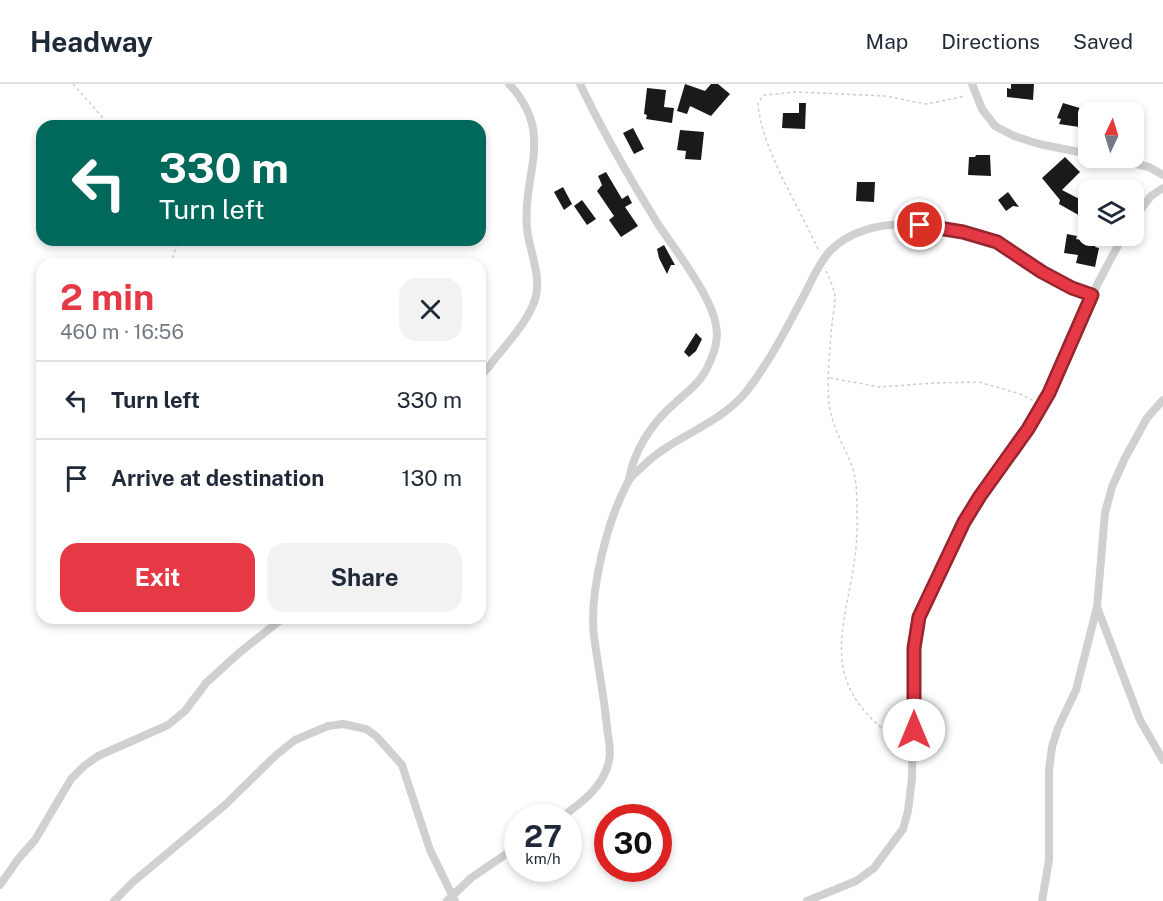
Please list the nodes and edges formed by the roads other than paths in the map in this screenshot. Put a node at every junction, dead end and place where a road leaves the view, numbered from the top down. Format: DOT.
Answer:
graph roads {
  1 [pos="509,84"];
  2 [pos="580,84"];
  3 [pos="972,86"];
  4 [pos="1078,152"];
  5 [pos="1144,166"];
  6 [pos="1163,175"];
  7 [pos="1163,188"];
  8 [pos="1144,205"];
  9 [pos="1118,246"];
  10 [pos="1092,295"];
  11 [pos="486,370"];
  12 [pos="1163,400"];
  13 [pos="629,480"];
  14 [pos="1097,607"];
  15 [pos="275,624"];
  16 [pos="1163,760"];
  17 [pos="578,804"];
  18 [pos="504,856"];
  19 [pos="0,885"];
  20 [pos="452,899"];
  21 [pos="114,901"];
  22 [pos="807,901"];
  23 [pos="1042,901"];
  1 -- 11 [label="street"];
  2 -- 13 [label="street"];
  3 -- 4 [label="street"];
  5 -- 6 [label="street"];
  7 -- 8 [label="street"];
  9 -- 10 [label="street"];
  10 -- 13 [label="street"];
  10 -- 22 [label="street"];
  12 -- 14 [label="street"];
  13 -- 17 [label="street"];
  14 -- 16 [label="street"];
  14 -- 23 [label="street"];
  15 -- 19 [label="street"];
  18 -- 20 [label="street"];
  20 -- 21 [label="street"];
}
